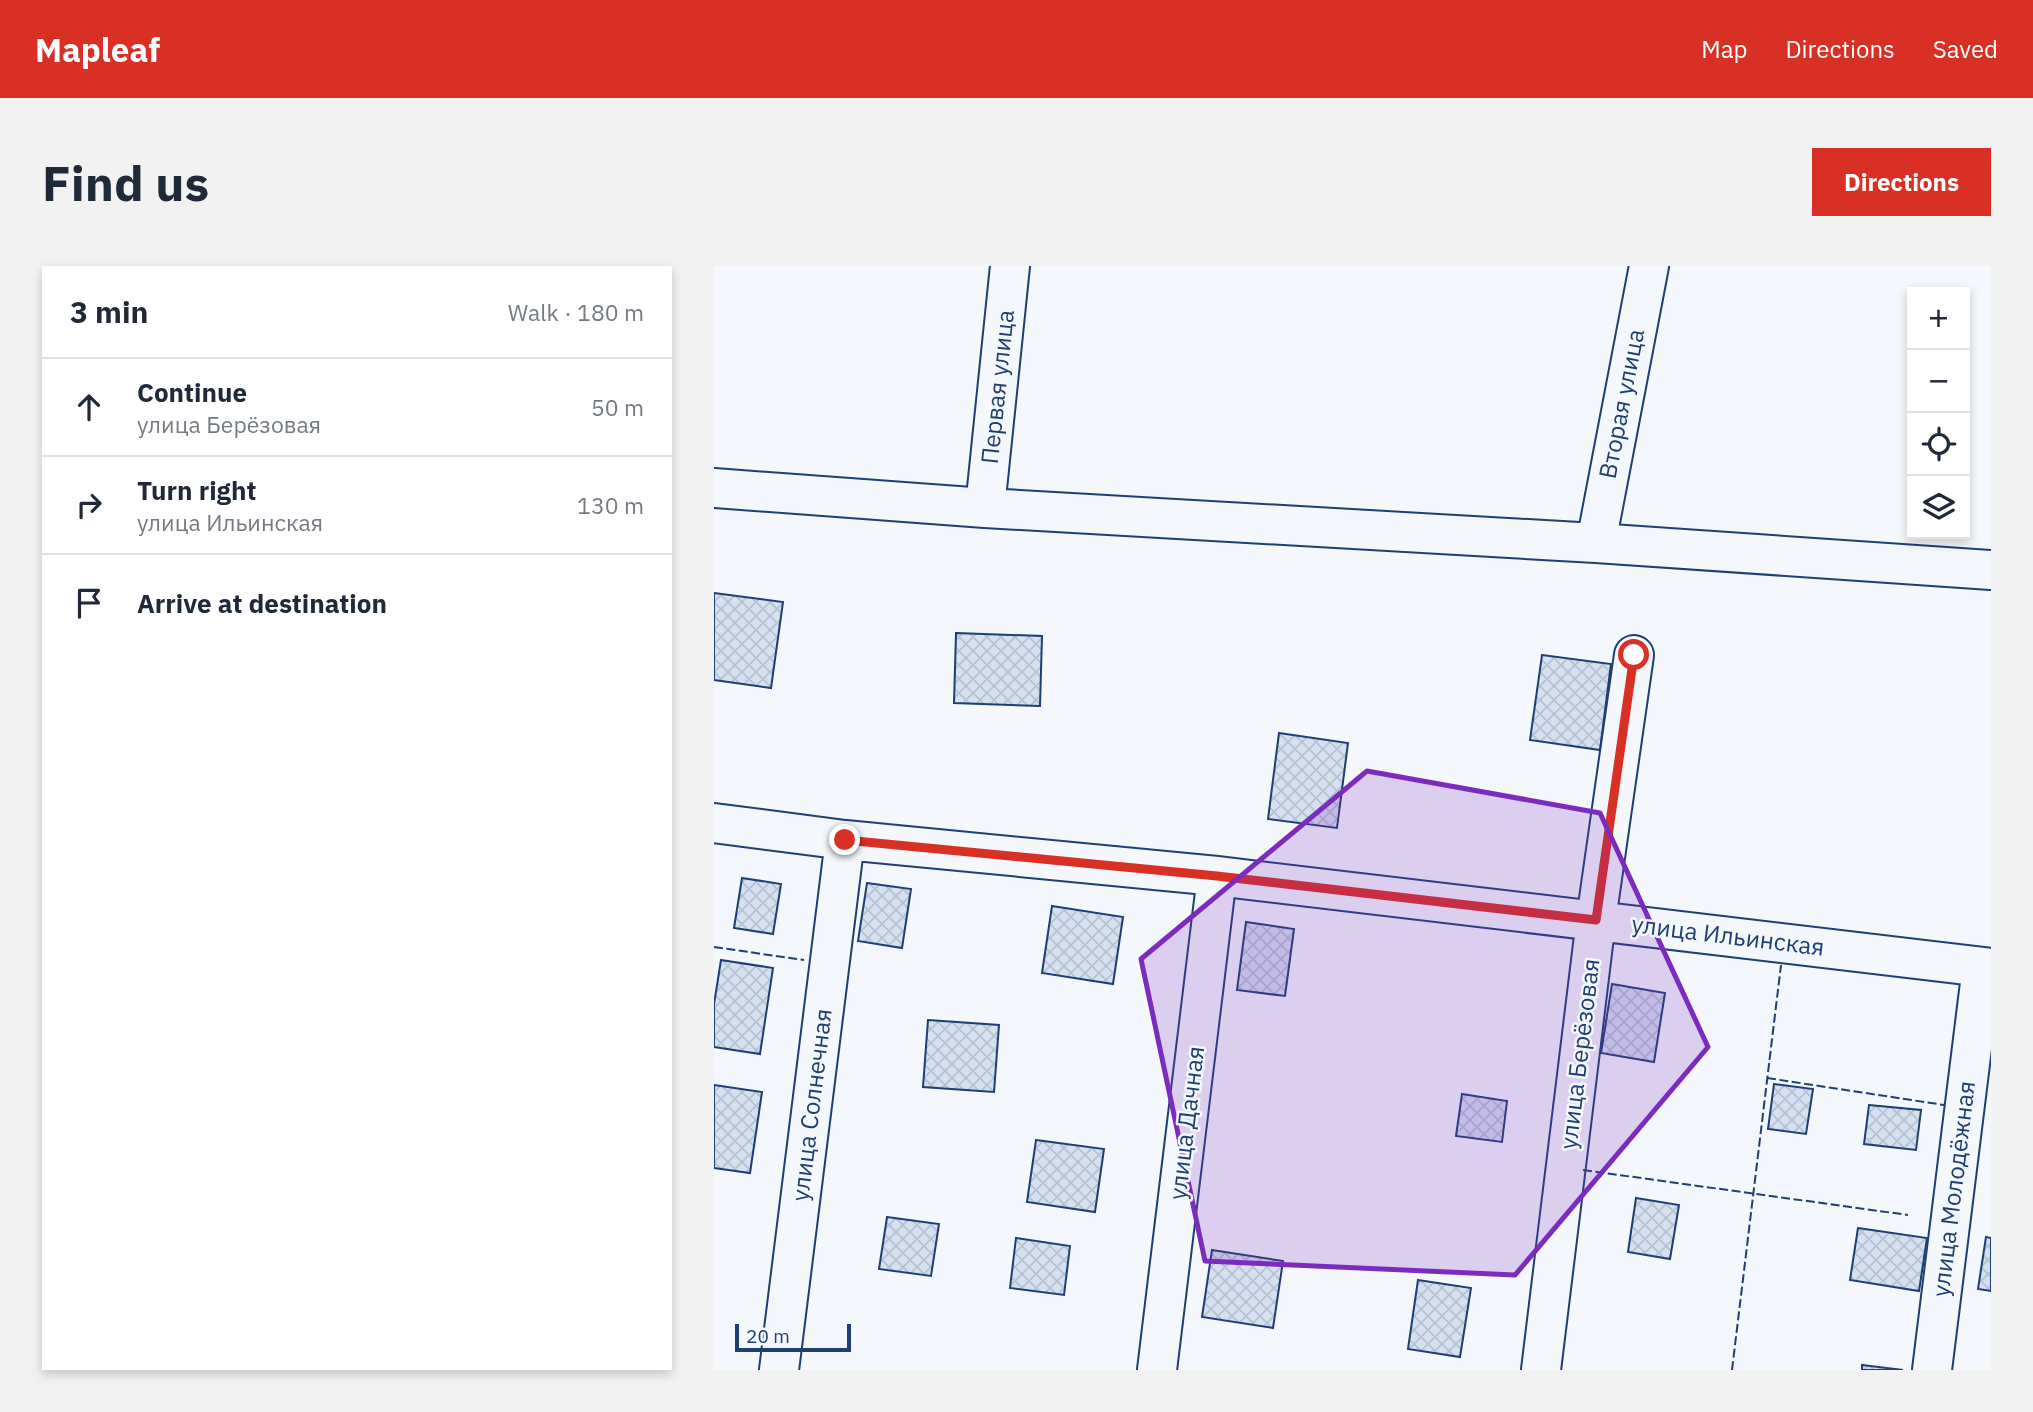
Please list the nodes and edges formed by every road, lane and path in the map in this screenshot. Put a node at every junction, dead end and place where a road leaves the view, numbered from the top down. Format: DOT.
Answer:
graph roads {
  1 [pos="1010,266"];
  2 [pos="1649,266"];
  3 [pos="714,488"];
  4 [pos="985,508"];
  5 [pos="1596,543"];
  6 [pos="1991,570"];
  7 [pos="1634,655"];
  8 [pos="714,823"];
  9 [pos="845,840"];
  10 [pos="1217,876"];
  11 [pos="1596,920"];
  12 [pos="1987,967"];
  13 [pos="779,1370"];
  14 [pos="1157,1370"];
  15 [pos="1541,1370"];
  16 [pos="1932,1370"];
  1 -- 4 [label="street, Первая улица"];
  2 -- 5 [label="street, Вторая улица"];
  3 -- 4 [label="street"];
  4 -- 5 [label="street"];
  5 -- 6 [label="street"];
  7 -- 11 [label="street, улица Берёзовая"];
  8 -- 9 [label="street, улица Ильинская"];
  9 -- 10 [label="street, улица Ильинская"];
  9 -- 13 [label="street, улица Солнечная"];
  10 -- 11 [label="street, улица Ильинская"];
  10 -- 14 [label="street, улица Дачная"];
  11 -- 12 [label="street, улица Ильинская"];
  11 -- 15 [label="street, улица Берёзовая"];
  12 -- 16 [label="street, улица Молодёжная"];
}
